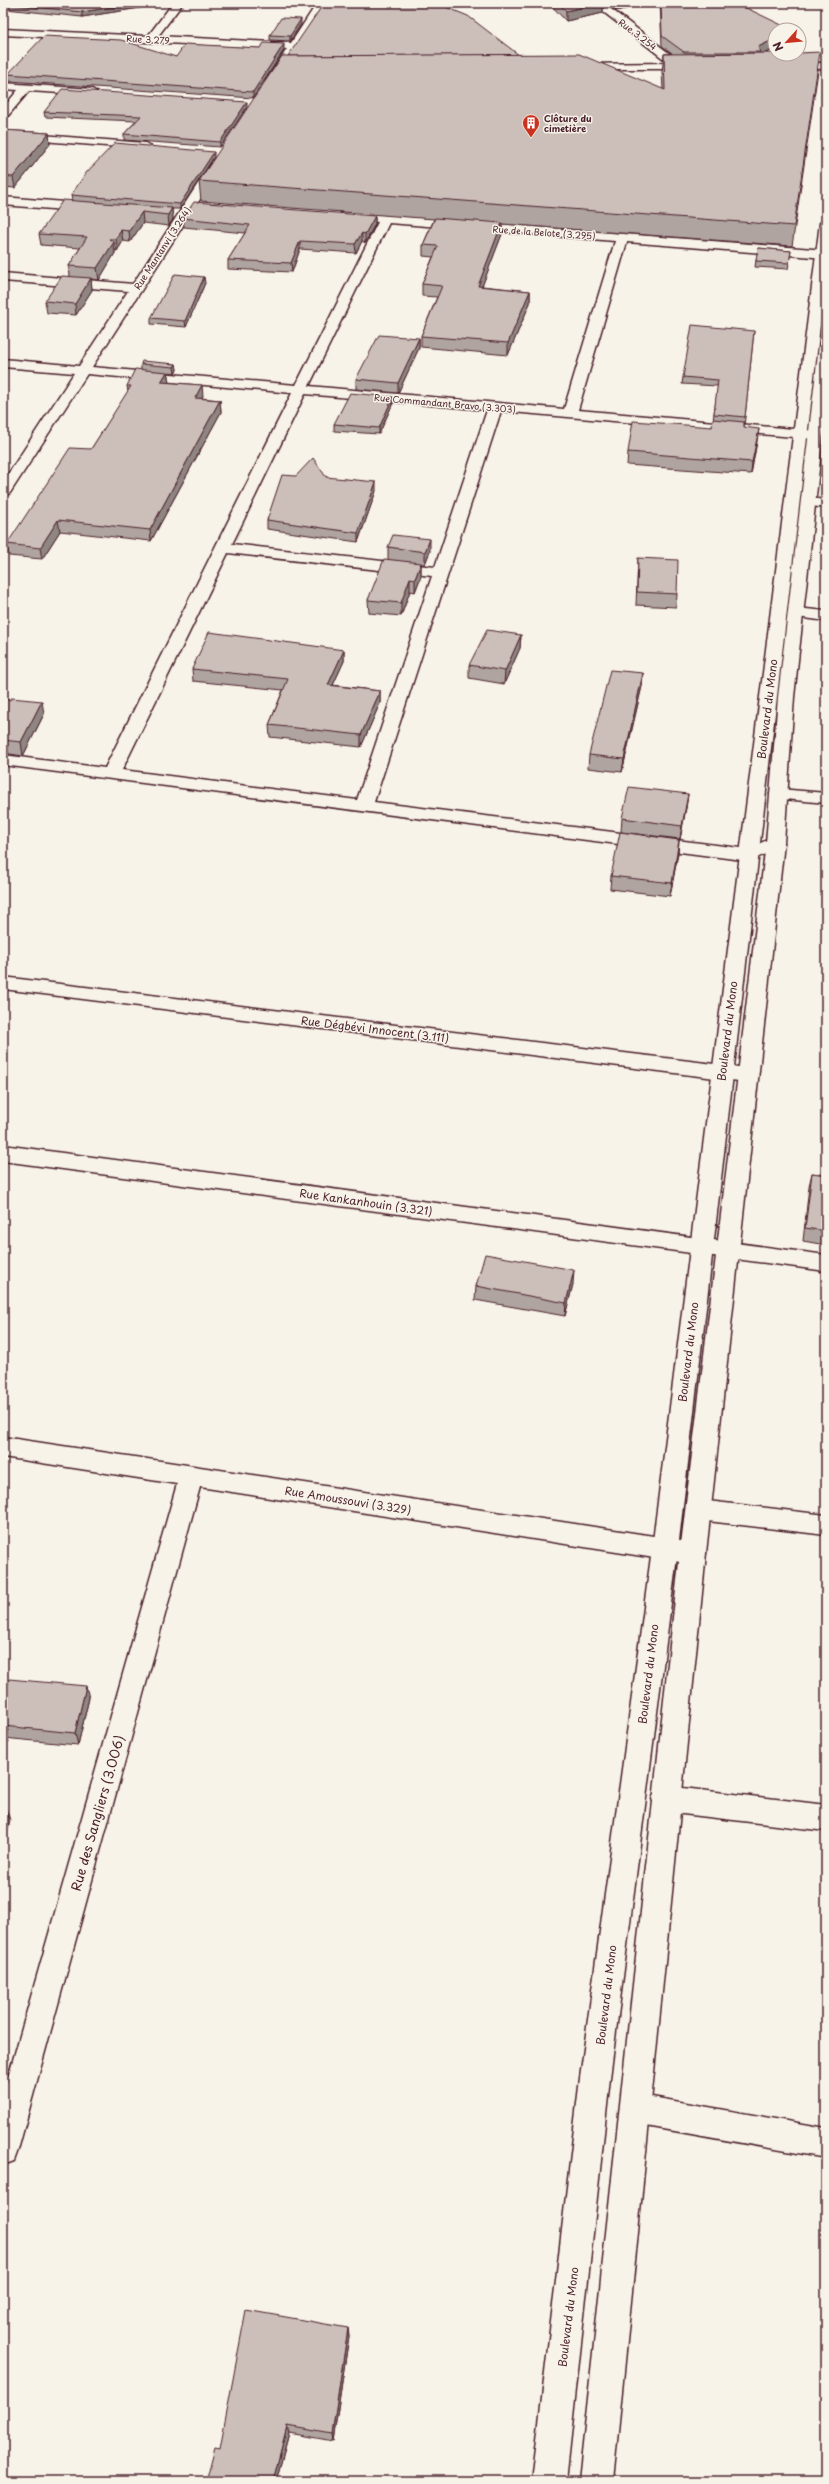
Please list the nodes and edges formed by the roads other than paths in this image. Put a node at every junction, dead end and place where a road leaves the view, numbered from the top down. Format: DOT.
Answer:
graph roads {
  1 [pos="178,3"];
  2 [pos="322,3"];
  3 [pos="597,3"];
  4 [pos="3,32"];
  5 [pos="150,40"];
  6 [pos="294,46"];
  7 [pos="679,66"];
  8 [pos="701,66"];
  9 [pos="778,66"];
  10 [pos="826,66"];
  11 [pos="569,67"];
  12 [pos="278,70"];
  13 [pos="294,70"];
  14 [pos="3,86"];
  15 [pos="26,88"];
  16 [pos="264,92"];
  17 [pos="106,93"];
  18 [pos="3,115"];
  19 [pos="3,135"];
  20 [pos="153,147"];
  21 [pos="224,153"];
  22 [pos="3,201"];
  23 [pos="206,206"];
  24 [pos="97,208"];
  25 [pos="187,210"];
  26 [pos="168,214"];
  27 [pos="330,215"];
  28 [pos="385,220"];
  29 [pos="826,224"];
  30 [pos="622,238"];
  31 [pos="824,254"];
  32 [pos="3,277"];
  33 [pos="136,288"];
  34 [pos="825,358"];
  35 [pos="3,363"];
  36 [pos="83,370"];
  37 [pos="300,391"];
  38 [pos="495,408"];
  39 [pos="570,413"];
  40 [pos="808,434"];
  41 [pos="9,473"];
  42 [pos="3,493"];
  43 [pos="817,503"];
  44 [pos="223,548"];
  45 [pos="441,572"];
  46 [pos="796,613"];
  47 [pos="826,616"];
  48 [pos="3,760"];
  49 [pos="111,774"];
  50 [pos="780,794"];
  51 [pos="826,798"];
  52 [pos="364,806"];
  53 [pos="775,843"];
  54 [pos="750,855"];
  55 [pos="3,983"];
  56 [pos="722,1072"];
  57 [pos="747,1075"];
  58 [pos="3,1153"];
  59 [pos="700,1246"];
  60 [pos="729,1250"];
  61 [pos="826,1263"];
  62 [pos="3,1447"];
  63 [pos="191,1476"];
  64 [pos="699,1510"];
  65 [pos="826,1525"];
  66 [pos="665,1549"];
  67 [pos="693,1553"];
  68 [pos="666,1799"];
  69 [pos="826,1818"];
  70 [pos="635,2109"];
  71 [pos="826,2143"];
  72 [pos="3,2150"];
  73 [pos="549,2481"];
  74 [pos="596,2481"];
  1 -- 5 [label="street"];
  2 -- 6 [label="street"];
  3 -- 7 [label="street, Rue 3.254"];
  4 -- 5 [label="street, Rue 3.279"];
  5 -- 6 [label="street, Rue 3.279"];
  6 -- 12 [label="street"];
  7 -- 8 [label="street"];
  7 -- 11 [label="street"];
  9 -- 10 [label="street"];
  12 -- 13 [label="street"];
  12 -- 16 [label="street"];
  14 -- 15 [label="street"];
  15 -- 17 [label="street"];
  15 -- 18 [label="street"];
  19 -- 20 [label="street"];
  21 -- 25 [label="street, Rue Mantanvi (3.264)"];
  22 -- 24 [label="street"];
  23 -- 25 [label="street"];
  25 -- 26 [label="street"];
  25 -- 33 [label="street, Rue Mantanvi (3.264)"];
  27 -- 28 [label="street, Rue de la Belote (3.295)"];
  28 -- 30 [label="street, Rue de la Belote (3.295)"];
  28 -- 37 [label="street"];
  29 -- 31 [label="street, Boulevard du Mono"];
  30 -- 31 [label="street, Rue de la Belote (3.295)"];
  30 -- 39 [label="street"];
  31 -- 40 [label="street, Boulevard du Mono"];
  32 -- 33 [label="street"];
  33 -- 36 [label="street, Rue Mantanvi (3.264)"];
  34 -- 40 [label="street, Boulevard du Mono"];
  35 -- 36 [label="street, Rue Commandant Bravo (3.303)"];
  36 -- 37 [label="street, Rue Commandant Bravo (3.303)"];
  36 -- 41 [label="street, Rue Mantanvi (3.264)"];
  37 -- 38 [label="street, Rue Commandant Bravo (3.303)"];
  37 -- 44 [label="street"];
  38 -- 39 [label="street, Rue Commandant Bravo (3.303)"];
  38 -- 45 [label="street"];
  39 -- 40 [label="street, Rue Commandant Bravo (3.303)"];
  40 -- 43 [label="street, Boulevard du Mono"];
  40 -- 54 [label="street, Boulevard du Mono"];
  41 -- 42 [label="street, Rue Mantanvi (3.264)"];
  43 -- 46 [label="street, Boulevard du Mono"];
  44 -- 45 [label="street"];
  44 -- 49 [label="street"];
  45 -- 52 [label="street"];
  46 -- 47 [label="street"];
  46 -- 50 [label="street, Boulevard du Mono"];
  48 -- 49 [label="street"];
  49 -- 52 [label="street"];
  50 -- 51 [label="street"];
  50 -- 53 [label="street, Boulevard du Mono"];
  52 -- 54 [label="street"];
  53 -- 54 [label="street"];
  53 -- 57 [label="street, Boulevard du Mono"];
  54 -- 56 [label="street, Boulevard du Mono"];
  55 -- 56 [label="street, Rue Dégbévi Innocent (3.111)"];
  56 -- 57 [label="street, Rue Dégbévi Innocent (3.111)"];
  56 -- 59 [label="street, Boulevard du Mono"];
  57 -- 60 [label="street, Boulevard du Mono"];
  58 -- 59 [label="street, Rue Kankanhouin (3.321)"];
  59 -- 60 [label="street, Rue Kankanhouin (3.321)"];
  59 -- 66 [label="street, Boulevard du Mono"];
  60 -- 61 [label="street, Rue Kankanhouin (3.321)"];
  60 -- 64 [label="street, Boulevard du Mono"];
  62 -- 63 [label="street, Rue Amoussouvi (3.329)"];
  63 -- 66 [label="street, Rue Amoussouvi (3.329)"];
  63 -- 72 [label="street, Rue des Sangliers (3.006)"];
  64 -- 65 [label="street"];
  64 -- 67 [label="street, Boulevard du Mono"];
  66 -- 67 [label="street, Rue Amoussouvi (3.329)"];
  66 -- 73 [label="street, Boulevard du Mono"];
  67 -- 68 [label="street, Boulevard du Mono"];
  68 -- 69 [label="street"];
  68 -- 70 [label="street, Boulevard du Mono"];
  70 -- 71 [label="street"];
  70 -- 74 [label="street, Boulevard du Mono"];
}
